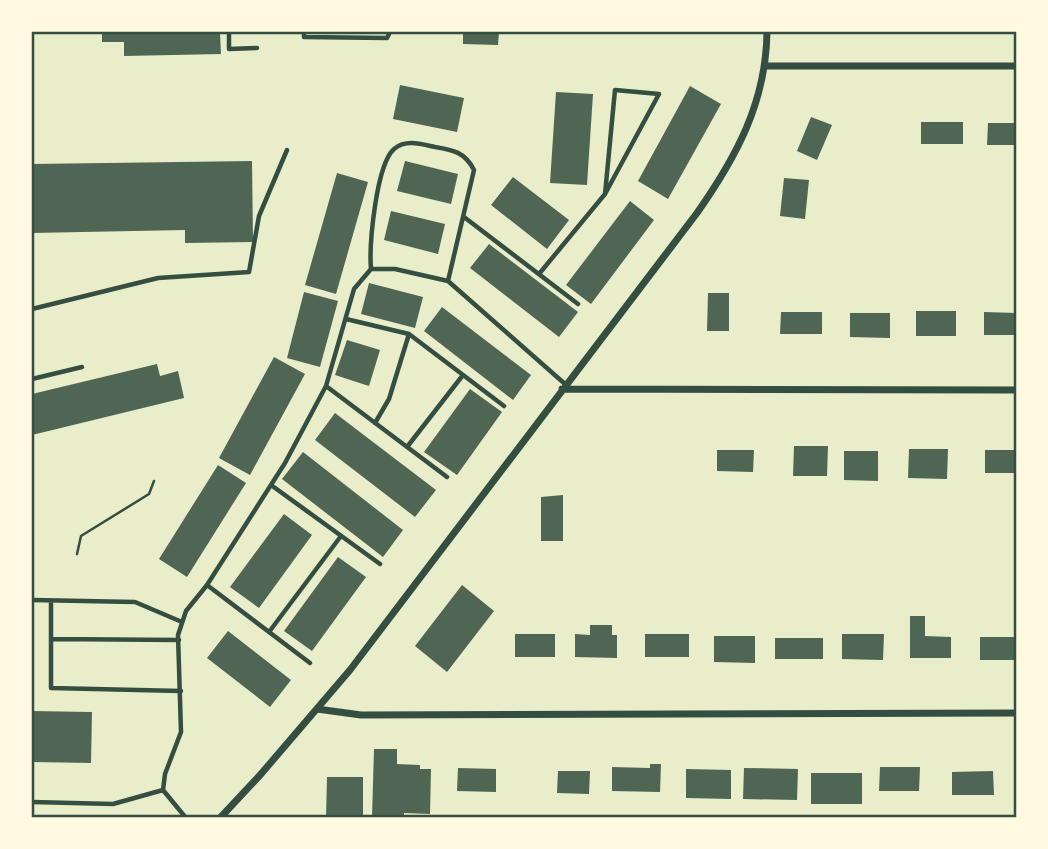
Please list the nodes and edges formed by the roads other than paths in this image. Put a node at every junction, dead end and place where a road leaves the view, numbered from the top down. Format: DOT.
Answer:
graph roads {
  1 [pos="229,32"];
  2 [pos="304,32"];
  3 [pos="390,32"];
  4 [pos="767,32"];
  5 [pos="257,48"];
  6 [pos="765,66"];
  7 [pos="1017,66"];
  8 [pos="287,150"];
  9 [pos="605,194"];
  10 [pos="464,216"];
  11 [pos="371,269"];
  12 [pos="539,274"];
  13 [pos="448,281"];
  14 [pos="578,304"];
  15 [pos="32,309"];
  16 [pos="346,319"];
  17 [pos="409,334"];
  18 [pos="82,367"];
  19 [pos="463,375"];
  20 [pos="32,379"];
  21 [pos="326,386"];
  22 [pos="564,386"];
  23 [pos="1017,390"];
  24 [pos="504,406"];
  25 [pos="375,423"];
  26 [pos="407,447"];
  27 [pos="447,477"];
  28 [pos="271,485"];
  29 [pos="341,536"];
  30 [pos="380,565"];
  31 [pos="207,585"];
  32 [pos="32,600"];
  33 [pos="51,601"];
  34 [pos="183,622"];
  35 [pos="269,632"];
  36 [pos="51,639"];
  37 [pos="179,640"];
  38 [pos="310,663"];
  39 [pos="181,691"];
  40 [pos="317,709"];
  41 [pos="1017,713"];
  42 [pos="163,790"];
  43 [pos="32,802"];
  44 [pos="186,817"];
  45 [pos="220,817"];
  1 -- 5 [label="lane"];
  2 -- 3 [label="lane"];
  4 -- 6 [label="street"];
  6 -- 7 [label="street"];
  6 -- 22 [label="street"];
  8 -- 15 [label="lane"];
  9 -- 9 [label="lane"];
  9 -- 12 [label="lane"];
  10 -- 11 [label="lane"];
  10 -- 12 [label="lane"];
  10 -- 13 [label="lane"];
  11 -- 13 [label="lane"];
  11 -- 16 [label="lane"];
  12 -- 14 [label="lane"];
  13 -- 22 [label="lane"];
  16 -- 17 [label="lane"];
  16 -- 21 [label="lane"];
  17 -- 19 [label="lane"];
  17 -- 25 [label="lane"];
  18 -- 20 [label="lane"];
  19 -- 24 [label="lane"];
  19 -- 26 [label="lane"];
  21 -- 25 [label="lane"];
  21 -- 28 [label="lane"];
  22 -- 23 [label="street"];
  22 -- 40 [label="street"];
  25 -- 26 [label="lane"];
  26 -- 27 [label="lane"];
  28 -- 29 [label="lane"];
  28 -- 31 [label="lane"];
  29 -- 30 [label="lane"];
  29 -- 35 [label="lane"];
  31 -- 34 [label="lane"];
  31 -- 35 [label="lane"];
  32 -- 33 [label="lane"];
  33 -- 34 [label="lane"];
  33 -- 36 [label="lane"];
  34 -- 37 [label="lane"];
  35 -- 38 [label="lane"];
  36 -- 37 [label="lane"];
  36 -- 39 [label="lane"];
  37 -- 39 [label="lane"];
  39 -- 42 [label="lane"];
  40 -- 41 [label="street"];
  40 -- 45 [label="street"];
  42 -- 43 [label="lane"];
  42 -- 44 [label="lane"];
}
